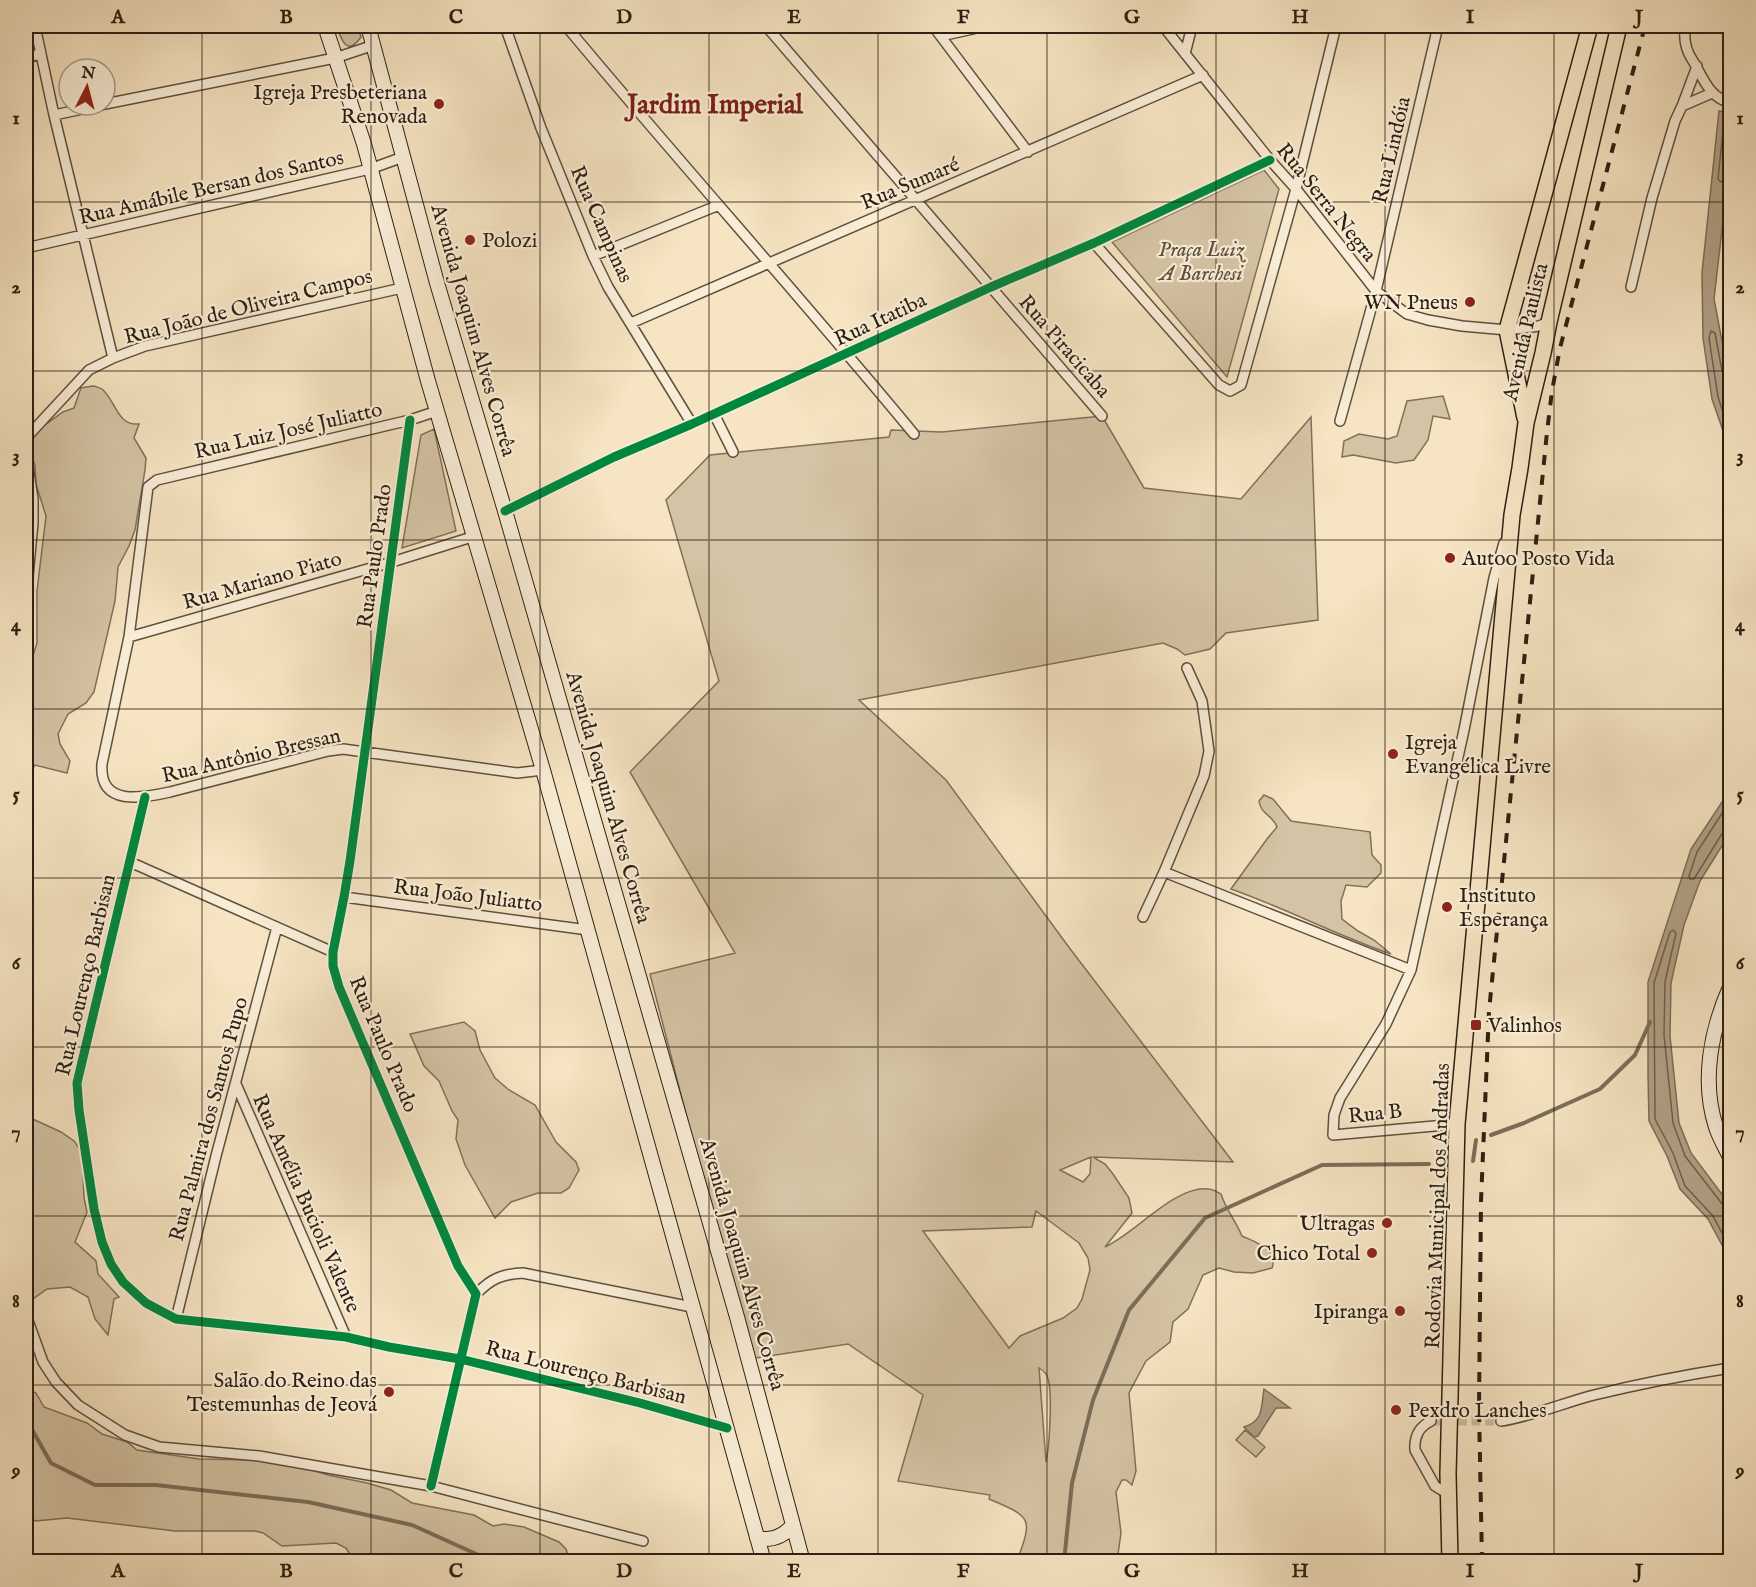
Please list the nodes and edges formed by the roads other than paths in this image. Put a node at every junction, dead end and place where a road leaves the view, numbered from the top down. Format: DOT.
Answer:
graph roads {
  1 [pos="35,26"];
  2 [pos="325,26"];
  3 [pos="368,26"];
  4 [pos="505,26"];
  5 [pos="566,26"];
  6 [pos="766,26"];
  7 [pos="933,26"];
  8 [pos="986,26"];
  9 [pos="1163,26"];
  10 [pos="1192,26"];
  11 [pos="1336,26"];
  12 [pos="1438,26"];
  13 [pos="1590,26"];
  14 [pos="1619,26"];
  15 [pos="1685,26"];
  16 [pos="941,36"];
  17 [pos="374,45"];
  18 [pos="41,54"];
  19 [pos="1185,54"];
  20 [pos="26,57"];
  21 [pos="335,58"];
  22 [pos="1697,66"];
  23 [pos="1203,75"];
  24 [pos="1712,93"];
  25 [pos="117,102"];
  26 [pos="1726,102"];
  27 [pos="1682,106"];
  28 [pos="57,114"];
  29 [pos="54,115"];
  30 [pos="1028,152"];
  31 [pos="403,157"];
  32 [pos="1270,160"];
  33 [pos="370,169"];
  34 [pos="1296,189"];
  35 [pos="916,200"];
  36 [pos="719,205"];
  37 [pos="83,234"];
  38 [pos="1094,243"];
  39 [pos="26,248"];
  40 [pos="593,256"];
  41 [pos="770,263"];
  42 [pos="991,287"];
  43 [pos="1631,287"];
  44 [pos="402,288"];
  45 [pos="1376,291"];
  46 [pos="1549,322"];
  47 [pos="631,323"];
  48 [pos="1507,330"];
  49 [pos="848,354"];
  50 [pos="113,358"];
  51 [pos="437,411"];
  52 [pos="714,414"];
  53 [pos="1102,416"];
  54 [pos="410,420"];
  55 [pos="1340,421"];
  56 [pos="1526,423"];
  57 [pos="692,424"];
  58 [pos="914,434"];
  59 [pos="26,438"];
  60 [pos="733,452"];
  61 [pos="26,453"];
  62 [pos="506,512"];
  63 [pos="1512,515"];
  64 [pos="475,536"];
  65 [pos="392,562"];
  66 [pos="26,598"];
  67 [pos="129,637"];
  68 [pos="1187,668"];
  69 [pos="365,751"];
  70 [pos="543,770"];
  71 [pos="145,797"];
  72 [pos="130,862"];
  73 [pos="1164,872"];
  74 [pos="345,897"];
  75 [pos="1143,917"];
  76 [pos="277,927"];
  77 [pos="588,930"];
  78 [pos="333,952"];
  79 [pos="1411,970"];
  80 [pos="1731,987"];
  81 [pos="236,1084"];
  82 [pos="1457,1124"];
  83 [pos="1731,1156"];
  84 [pos="476,1294"];
  85 [pos="692,1307"];
  86 [pos="26,1315"];
  87 [pos="176,1319"];
  88 [pos="346,1337"];
  89 [pos="460,1359"];
  90 [pos="1731,1368"];
  91 [pos="1431,1421"];
  92 [pos="1501,1421"];
  93 [pos="727,1428"];
  94 [pos="431,1486"];
  95 [pos="1448,1494"];
  96 [pos="793,1525"];
  97 [pos="757,1538"];
  98 [pos="643,1540"];
  99 [pos="764,1562"];
  100 [pos="803,1562"];
  101 [pos="1450,1562"];
  1 -- 18 [label="street"];
  2 -- 21 [label="main road"];
  3 -- 17 [label="main road, Avenida Joaquim Alves Corrêa"];
  4 -- 40 [label="street, Rua Campinas"];
  5 -- 36 [label="street"];
  6 -- 35 [label="street, Rua Piracicaba"];
  7 -- 16 [label="street"];
  8 -- 16 [label="street"];
  9 -- 19 [label="street, Rua Serra Negra"];
  10 -- 19 [label="street"];
  11 -- 34 [label="street"];
  12 -- 45 [label="street, Rua Lindóia"];
  13 -- 48 [label="main road, Avenida Paulista"];
  14 -- 46 [label="main road, Avenida Paulista"];
  15 -- 22 [label="street"];
  16 -- 30 [label="street"];
  17 -- 21 [label="street"];
  17 -- 31 [label="main road, Avenida Joaquim Alves Corrêa"];
  18 -- 20 [label="street"];
  18 -- 29 [label="street"];
  19 -- 23 [label="street, Rua Serra Negra"];
  21 -- 25 [label="street"];
  21 -- 33 [label="main road"];
  22 -- 24 [label="street"];
  22 -- 27 [label="street"];
  23 -- 30 [label="street, Rua Sumaré"];
  23 -- 32 [label="street, Rua Serra Negra"];
  24 -- 26 [label="street"];
  24 -- 27 [label="street"];
  27 -- 43 [label="street"];
  28 -- 29 [label="street"];
  29 -- 37 [label="street"];
  30 -- 35 [label="street, Rua Sumaré"];
  31 -- 33 [label="street, Rua Amábile Bersan dos Santos"];
  31 -- 62 [label="main road, Avenida Joaquim Alves Corrêa"];
  32 -- 34 [label="street, Rua Serra Negra"];
  32 -- 38 [label="street, Rua Itatiba"];
  33 -- 37 [label="street, Rua Amábile Bersan dos Santos"];
  33 -- 44 [label="main road"];
  34 -- 38 [label="street"];
  34 -- 45 [label="street, Rua Serra Negra"];
  35 -- 41 [label="street, Rua Sumaré"];
  35 -- 42 [label="street, Rua Piracicaba"];
  36 -- 40 [label="street"];
  36 -- 41 [label="street"];
  37 -- 39 [label="street, Rua Amábile Bersan dos Santos"];
  37 -- 50 [label="street"];
  38 -- 42 [label="street, Rua Itatiba"];
  40 -- 47 [label="street, Rua Campinas"];
  41 -- 47 [label="street, Rua Sumaré"];
  41 -- 49 [label="street"];
  42 -- 49 [label="street, Rua Itatiba"];
  42 -- 53 [label="street, Rua Piracicaba"];
  44 -- 50 [label="street, Rua João de Oliveira Campos"];
  44 -- 51 [label="main road"];
  45 -- 48 [label="street, Rua Serra Negra"];
  45 -- 55 [label="street, Rua Lindóia"];
  46 -- 48 [label="street, Rua Serra Negra"];
  46 -- 56 [label="main road, Avenida Paulista"];
  47 -- 57 [label="street, Rua Campinas"];
  48 -- 56 [label="main road, Avenida Paulista"];
  49 -- 52 [label="street, Rua Itatiba"];
  49 -- 58 [label="street"];
  50 -- 59 [label="street, Rua João de Oliveira Campos"];
  51 -- 54 [label="street, Rua Luiz José Juliatto"];
  51 -- 64 [label="main road"];
  52 -- 57 [label="street, Rua Itatiba"];
  52 -- 60 [label="street"];
  54 -- 65 [label="street, Rua Paulo Prado"];
  54 -- 67 [label="street, Rua Luiz José Juliatto"];
  56 -- 63 [label="main road, Rodovia Municipal dos Andradas"];
  57 -- 62 [label="street, Rua Itatiba"];
  61 -- 66 [label="street"];
  62 -- 96 [label="main road, Avenida Joaquim Alves Corrêa"];
  63 -- 79 [label="street"];
  63 -- 82 [label="main road, Rodovia Municipal dos Andradas"];
  64 -- 65 [label="street, Rua Mariano Piato"];
  64 -- 70 [label="main road"];
  65 -- 67 [label="street, Rua Mariano Piato"];
  65 -- 69 [label="street, Rua Paulo Prado"];
  67 -- 71 [label="street"];
  68 -- 73 [label="street"];
  69 -- 70 [label="street, Rua Antônio Bressan"];
  69 -- 71 [label="street, Rua Antônio Bressan"];
  69 -- 74 [label="street, Rua Paulo Prado"];
  70 -- 77 [label="main road"];
  71 -- 72 [label="street, Rua Lourenço Barbisan"];
  72 -- 76 [label="street"];
  72 -- 87 [label="street, Rua Lourenço Barbisan"];
  73 -- 75 [label="street"];
  73 -- 79 [label="street"];
  74 -- 77 [label="street, Rua João Juliatto"];
  74 -- 78 [label="street, Rua Paulo Prado"];
  76 -- 78 [label="street"];
  76 -- 81 [label="street, Rua Palmira dos Santos Pupo"];
  77 -- 85 [label="main road"];
  78 -- 84 [label="street, Rua Paulo Prado"];
  79 -- 82 [label="street, Rua B"];
  80 -- 83 [label="main road"];
  81 -- 87 [label="street, Rua Palmira dos Santos Pupo"];
  81 -- 88 [label="street, Rua Amélia Bucioli Valente"];
  82 -- 95 [label="main road, Rodovia Municipal dos Andradas"];
  84 -- 85 [label="street"];
  84 -- 89 [label="street"];
  85 -- 93 [label="main road"];
  86 -- 94 [label="street"];
  87 -- 88 [label="street, Rua Lourenço Barbisan"];
  88 -- 89 [label="street, Rua Lourenço Barbisan"];
  89 -- 93 [label="street, Rua Lourenço Barbisan"];
  89 -- 94 [label="street"];
  90 -- 92 [label="street"];
  91 -- 95 [label="street"];
  93 -- 97 [label="main road"];
  94 -- 98 [label="street"];
  95 -- 101 [label="main road, Rodovia Municipal dos Andradas"];
  96 -- 97 [label="main road"];
  96 -- 100 [label="main road, Avenida Joaquim Alves Corrêa"];
  97 -- 99 [label="main road"];
}
